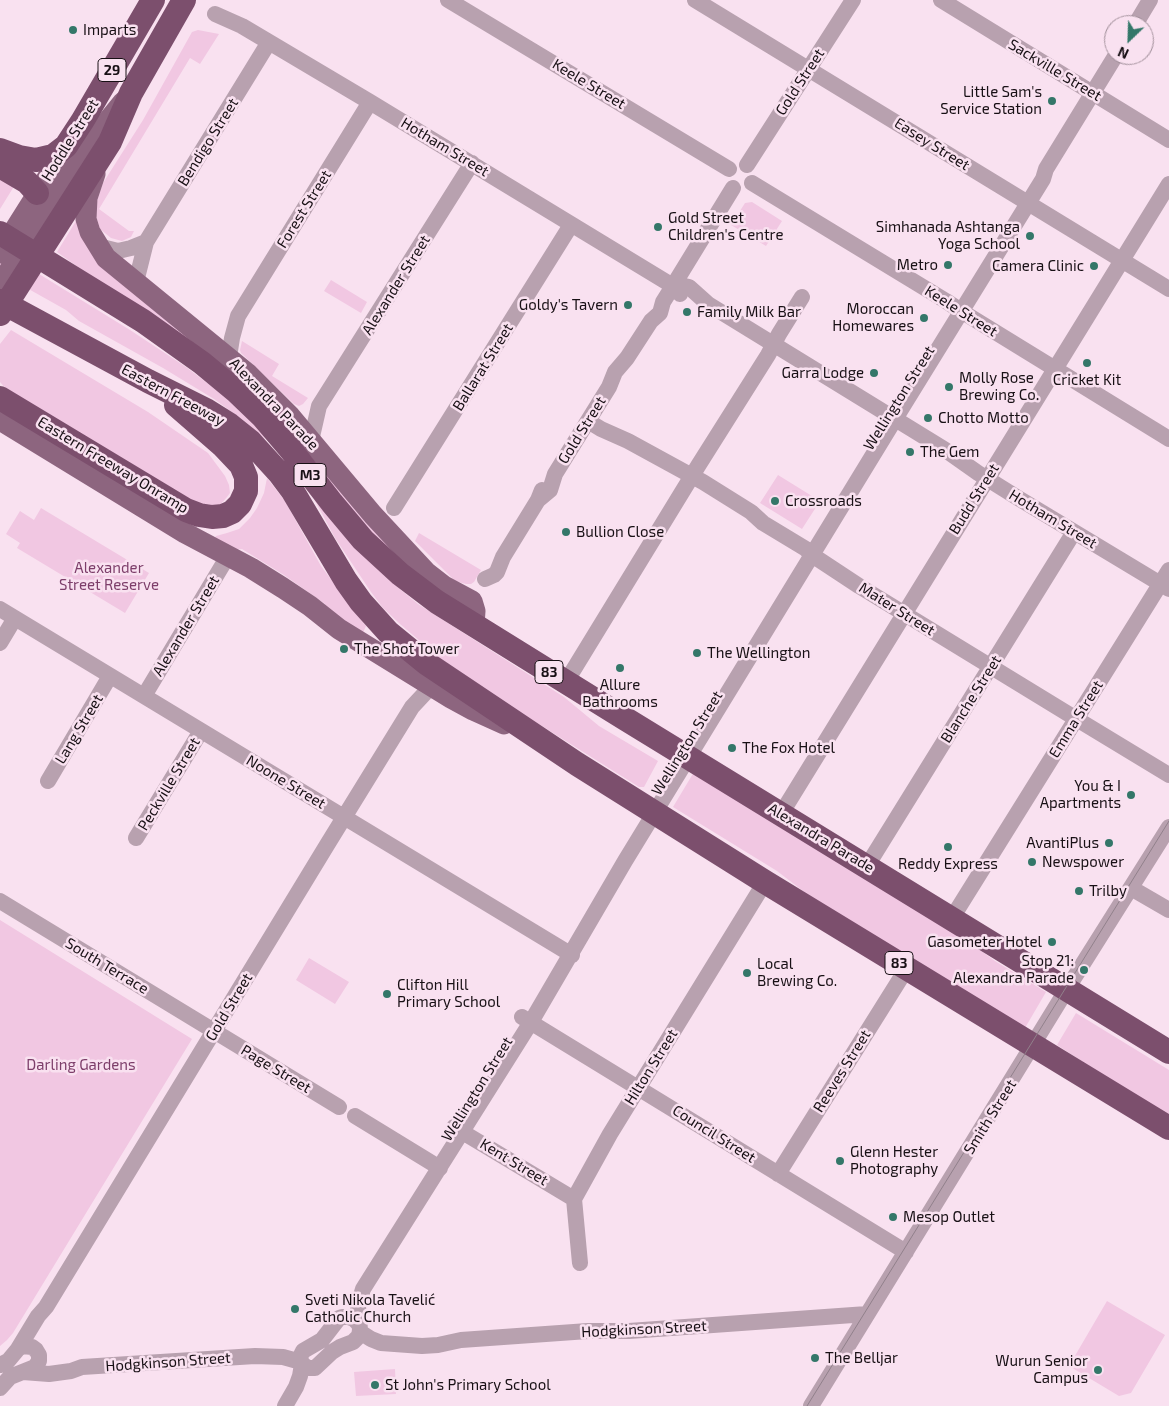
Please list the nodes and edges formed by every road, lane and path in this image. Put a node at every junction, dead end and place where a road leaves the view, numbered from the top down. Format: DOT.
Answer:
graph roads {
  1 [pos="153,0"];
  2 [pos="184,0"];
  3 [pos="448,0"];
  4 [pos="695,0"];
  5 [pos="852,0"];
  6 [pos="941,0"];
  7 [pos="1150,0"];
  8 [pos="215,14"];
  9 [pos="1141,15"];
  10 [pos="269,42"];
  11 [pos="1110,65"];
  12 [pos="809,68"];
  13 [pos="135,86"];
  14 [pos="1093,92"];
  15 [pos="370,102"];
  16 [pos="72,140"];
  17 [pos="1169,140"];
  18 [pos="0,150"];
  19 [pos="103,153"];
  20 [pos="472,163"];
  21 [pos="747,164"];
  22 [pos="0,166"];
  23 [pos="729,169"];
  24 [pos="752,183"];
  25 [pos="1169,184"];
  26 [pos="733,188"];
  27 [pos="1025,201"];
  28 [pos="44,206"];
  29 [pos="571,225"];
  30 [pos="0,233"];
  31 [pos="146,242"];
  32 [pos="98,246"];
  33 [pos="0,253"];
  34 [pos="1122,261"];
  35 [pos="136,282"];
  36 [pos="0,285"];
  37 [pos="672,286"];
  38 [pos="1169,289"];
  39 [pos="802,297"];
  40 [pos="0,301"];
  41 [pos="958,309"];
  42 [pos="0,314"];
  43 [pos="238,316"];
  44 [pos="206,338"];
  45 [pos="773,345"];
  46 [pos="229,357"];
  47 [pos="1055,370"];
  48 [pos="148,381"];
  49 [pos="0,398"];
  50 [pos="319,406"];
  51 [pos="290,416"];
  52 [pos="590,417"];
  53 [pos="892,417"];
  54 [pos="0,420"];
  55 [pos="1169,440"];
  56 [pos="311,441"];
  57 [pos="692,476"];
  58 [pos="987,478"];
  59 [pos="394,508"];
  60 [pos="1074,532"];
  61 [pos="809,552"];
  62 [pos="228,556"];
  63 [pos="1166,581"];
  64 [pos="461,605"];
  65 [pos="0,609"];
  66 [pos="904,613"];
  67 [pos="15,618"];
  68 [pos="474,625"];
  69 [pos="0,643"];
  70 [pos="992,667"];
  71 [pos="571,673"];
  72 [pos="414,674"];
  73 [pos="110,676"];
  74 [pos="443,684"];
  75 [pos="144,696"];
  76 [pos="412,706"];
  77 [pos="1076,719"];
  78 [pos="201,731"];
  79 [pos="540,739"];
  80 [pos="684,755"];
  81 [pos="1169,775"];
  82 [pos="48,781"];
  83 [pos="651,810"];
  84 [pos="781,814"];
  85 [pos="344,817"];
  86 [pos="1169,827"];
  87 [pos="136,838"];
  88 [pos="867,866"];
  89 [pos="765,882"];
  90 [pos="1131,888"];
  91 [pos="0,901"];
  92 [pos="1169,910"];
  93 [pos="952,918"];
  94 [pos="568,952"];
  95 [pos="907,968"];
  96 [pos="1067,990"];
  97 [pos="527,1020"];
  98 [pos="214,1032"];
  99 [pos="1034,1045"];
  100 [pos="1169,1052"];
  101 [pos="638,1088"];
  102 [pos="339,1107"];
  103 [pos="356,1116"];
  104 [pos="1169,1128"];
  105 [pos="458,1129"];
  106 [pos="436,1165"];
  107 [pos="778,1174"];
  108 [pos="574,1199"];
  109 [pos="906,1252"];
  110 [pos="580,1263"];
  111 [pos="46,1307"];
  112 [pos="867,1314"];
  113 [pos="335,1322"];
  114 [pos="360,1328"];
  115 [pos="345,1345"];
  116 [pos="422,1346"];
  117 [pos="309,1347"];
  118 [pos="18,1349"];
  119 [pos="38,1352"];
  120 [pos="255,1356"];
  121 [pos="0,1365"];
  122 [pos="305,1365"];
  123 [pos="82,1367"];
  124 [pos="23,1372"];
  125 [pos="0,1388"];
  126 [pos="285,1406"];
  127 [pos="290,1406"];
  128 [pos="811,1406"];
  1 -- 16 [label="highway, Hoddle Street / 29"];
  2 -- 13 [label="highway, Hoddle Street / 29"];
  3 -- 23 [label="street, Keele Street"];
  4 -- 12 [label="street, Easey Street"];
  5 -- 12 [label="street, Gold Street"];
  6 -- 14 [label="street, Sackville Street"];
  7 -- 9 [label="street"];
  8 -- 10 [label="street, Hotham Street"];
  10 -- 15 [label="street, Hotham Street"];
  10 -- 31 [label="street, Bendigo Street"];
  11 -- 14 [label="street, Wellington Street"];
  12 -- 21 [label="street, Gold Street"];
  12 -- 27 [label="street, Easey Street"];
  13 -- 19 [label="highway, Hoddle Street / 29"];
  13 -- 28 [label="main road, Hoddle Street / 29"];
  14 -- 17 [label="street, Sackville Street"];
  14 -- 27 [label="street, Wellington Street"];
  15 -- 20 [label="street, Hotham Street"];
  15 -- 43 [label="street, Forest Street"];
  16 -- 18 [label="highway"];
  16 -- 28 [label="main road, Hoddle Street / 29"];
  19 -- 28 [label="highway, Hoddle Street"];
  19 -- 32 [label="main road, Alexandra Parade"];
  20 -- 29 [label="street, Hotham Street"];
  20 -- 50 [label="street, Alexander Street"];
  21 -- 23 [label="street"];
  21 -- 24 [label="street"];
  22 -- 28 [label="highway"];
  23 -- 26 [label="street"];
  24 -- 26 [label="street"];
  24 -- 41 [label="street, Keele Street"];
  25 -- 34 [label="street, Budd Street"];
  26 -- 37 [label="street, Gold Street"];
  27 -- 34 [label="street, Easey Street"];
  27 -- 41 [label="street, Wellington Street"];
  28 -- 33 [label="main road, Hoddle Street / 29"];
  28 -- 36 [label="main road, Hoddle Street / 29"];
  28 -- 42 [label="highway, Hoddle Street"];
  29 -- 37 [label="street, Hotham Street"];
  29 -- 59 [label="street, Ballarat Street"];
  30 -- 64 [label="highway, Eastern Freeway / M3"];
  31 -- 32 [label="street"];
  31 -- 35 [label="street, Bendigo Street"];
  32 -- 35 [label="main road, Alexandra Parade"];
  34 -- 38 [label="street, Easey Street"];
  34 -- 47 [label="street, Budd Street"];
  35 -- 44 [label="main road, Alexandra Parade"];
  37 -- 45 [label="street, Hotham Street"];
  37 -- 52 [label="street, Gold Street"];
  39 -- 45 [label="street"];
  40 -- 48 [label="highway, Eastern Freeway / M3"];
  41 -- 47 [label="street, Keele Street"];
  41 -- 53 [label="street, Wellington Street"];
  43 -- 44 [label="street, Forest Street"];
  43 -- 46 [label="street, Forest Street"];
  44 -- 46 [label="main road, Alexandra Parade"];
  45 -- 53 [label="street, Hotham Street"];
  45 -- 57 [label="street"];
  46 -- 51 [label="main road, Alexandra Parade"];
  47 -- 55 [label="street, Keele Street"];
  47 -- 58 [label="street, Budd Street"];
  48 -- 49 [label="highway, Eastern Freeway Onramp"];
  48 -- 74 [label="highway, Eastern Freeway / M3"];
  50 -- 51 [label="street"];
  50 -- 56 [label="street, Alexander Street"];
  51 -- 56 [label="main road, Alexandra Parade"];
  52 -- 57 [label="street, Mater Street"];
  52 -- 64 [label="street, Gold Street"];
  53 -- 58 [label="street, Hotham Street"];
  53 -- 61 [label="street, Wellington Street"];
  54 -- 62 [label="main road"];
  56 -- 64 [label="main road, Alexandra Parade"];
  57 -- 61 [label="street, Mater Street"];
  57 -- 71 [label="street"];
  58 -- 60 [label="street, Hotham Street"];
  58 -- 66 [label="street, Budd Street"];
  60 -- 63 [label="street, Hotham Street"];
  60 -- 70 [label="street, Blanche Street"];
  61 -- 66 [label="street, Mater Street"];
  61 -- 80 [label="street, Wellington Street"];
  62 -- 72 [label="main road"];
  62 -- 75 [label="street, Alexander Street"];
  63 -- 77 [label="street, Emma Street"];
  64 -- 68 [label="highway, Alexandra Parade / M3"];
  65 -- 67 [label="street, Noone Street"];
  66 -- 70 [label="street, Mater Street"];
  66 -- 84 [label="street, Budd Street"];
  67 -- 69 [label="street"];
  67 -- 73 [label="street, Noone Street"];
  68 -- 71 [label="highway, Alexandra Parade / 83"];
  70 -- 77 [label="street, Mater Street"];
  70 -- 88 [label="street, Blanche Street"];
  71 -- 80 [label="highway, Alexandra Parade / 83"];
  72 -- 74 [label="main road"];
  72 -- 76 [label="street, Gold Street"];
  73 -- 75 [label="street, Noone Street"];
  73 -- 82 [label="street, Lang Street"];
  74 -- 76 [label="street, Gold Street"];
  74 -- 79 [label="highway, M3"];
  75 -- 78 [label="street, Noone Street"];
  76 -- 85 [label="street, Gold Street"];
  77 -- 81 [label="street, Mater Street"];
  77 -- 93 [label="street, Emma Street"];
  78 -- 85 [label="street, Noone Street"];
  78 -- 87 [label="street, Peckville Street"];
  79 -- 83 [label="highway, 83"];
  80 -- 83 [label="street, Wellington Street"];
  80 -- 84 [label="highway, Alexandra Parade / 83"];
  83 -- 89 [label="highway, 83"];
  83 -- 94 [label="street, Wellington Street"];
  84 -- 88 [label="highway, Alexandra Parade / 83"];
  85 -- 94 [label="street, Noone Street"];
  85 -- 98 [label="street, Gold Street"];
  86 -- 90 [label="street, Smith Street"];
  88 -- 93 [label="highway, Alexandra Parade / 83"];
  89 -- 95 [label="highway, 83"];
  89 -- 101 [label="street, Hilton Street"];
  90 -- 92 [label="street"];
  90 -- 96 [label="street, Smith Street"];
  91 -- 98 [label="street, South Terrace"];
  93 -- 96 [label="highway, Alexandra Parade / 83"];
  94 -- 97 [label="street, Wellington Street"];
  95 -- 99 [label="highway, 83"];
  95 -- 107 [label="street, Reeves Street"];
  96 -- 99 [label="street, Smith Street"];
  96 -- 100 [label="highway, Alexandra Parade / 83"];
  97 -- 101 [label="street, Council Street"];
  97 -- 105 [label="street, Wellington Street"];
  98 -- 102 [label="street, Page Street"];
  98 -- 111 [label="street, Gold Street"];
  99 -- 104 [label="highway, 83"];
  99 -- 109 [label="street, Smith Street"];
  101 -- 107 [label="street, Council Street"];
  101 -- 108 [label="street, Hilton Street"];
  103 -- 106 [label="street"];
  105 -- 106 [label="street, Wellington Street"];
  105 -- 108 [label="street, Kent Street"];
  106 -- 113 [label="street, Wellington Street"];
  106 -- 114 [label="street, Wellington Street"];
  107 -- 109 [label="street, Council Street"];
  108 -- 110 [label="street"];
  109 -- 112 [label="street, Smith Street"];
  111 -- 118 [label="street, Gold Street"];
  111 -- 119 [label="street, Gold Street"];
  112 -- 116 [label="street, Hodgkinson Street"];
  112 -- 128 [label="street, Smith Street"];
  113 -- 114 [label="street, Hodgkinson Street"];
  113 -- 117 [label="street, Wellington Street"];
  114 -- 115 [label="street"];
  114 -- 116 [label="street, Hodgkinson Street"];
  115 -- 116 [label="street, Hodgkinson Street"];
  115 -- 122 [label="street"];
  117 -- 120 [label="street, Hodgkinson Street"];
  117 -- 122 [label="street"];
  118 -- 119 [label="street, Hodgkinson Street"];
  118 -- 121 [label="street, Gold Street"];
  119 -- 123 [label="street, Hodgkinson Street"];
  119 -- 124 [label="street"];
  120 -- 122 [label="street, Hodgkinson Street"];
  120 -- 123 [label="street, Hodgkinson Street"];
  122 -- 126 [label="street"];
  122 -- 127 [label="street"];
  123 -- 124 [label="street, Hodgkinson Street"];
  124 -- 125 [label="street"];
}
